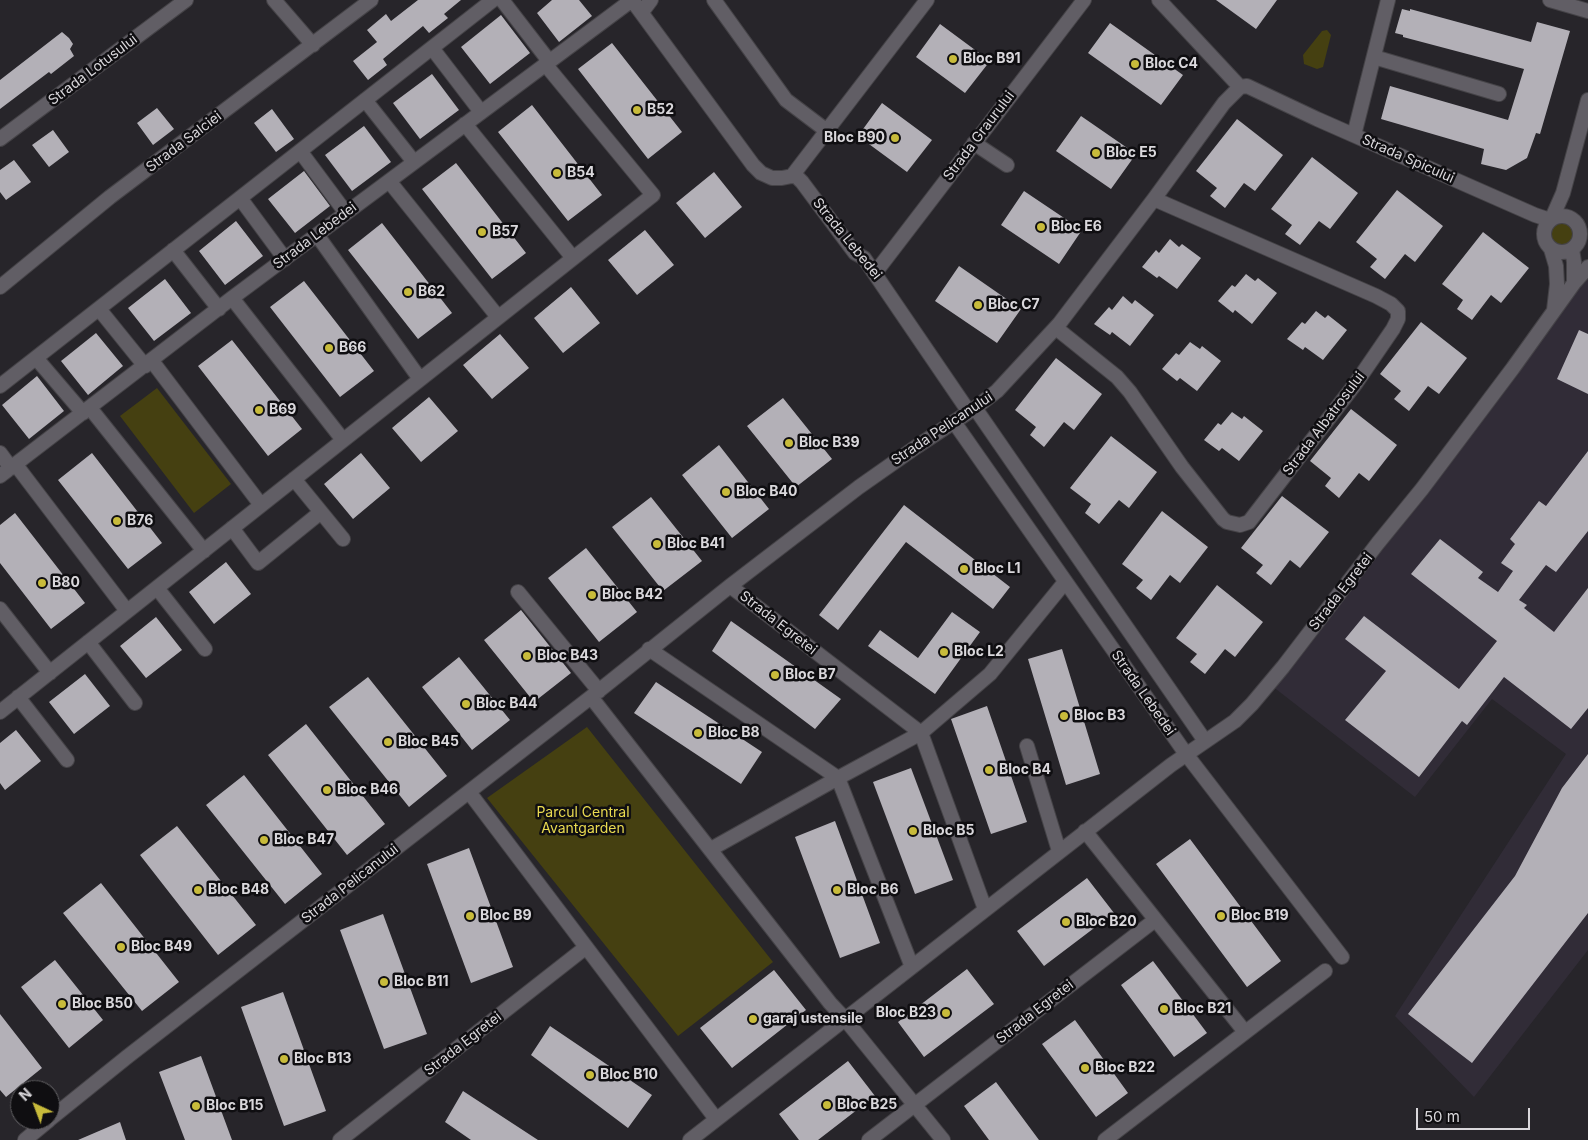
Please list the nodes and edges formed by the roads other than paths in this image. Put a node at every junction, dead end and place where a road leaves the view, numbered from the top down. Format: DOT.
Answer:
graph roads {
  1 [pos="186,0"];
  2 [pos="274,0"];
  3 [pos="371,0"];
  4 [pos="493,0"];
  5 [pos="502,0"];
  6 [pos="650,0"];
  7 [pos="714,0"];
  8 [pos="927,0"];
  9 [pos="1084,0"];
  10 [pos="1159,0"];
  11 [pos="1388,0"];
  12 [pos="1550,0"];
  13 [pos="1588,11"];
  14 [pos="642,12"];
  15 [pos="313,45"];
  16 [pos="432,48"];
  17 [pos="1374,57"];
  18 [pos="547,62"];
  19 [pos="1240,87"];
  20 [pos="1498,94"];
  21 [pos="365,100"];
  22 [pos="1588,100"];
  23 [pos="481,112"];
  24 [pos="1586,118"];
  25 [pos="465,124"];
  26 [pos="827,131"];
  27 [pos="1354,135"];
  28 [pos="0,139"];
  29 [pos="974,143"];
  30 [pos="300,151"];
  31 [pos="414,162"];
  32 [pos="1007,165"];
  33 [pos="792,176"];
  34 [pos="389,181"];
  35 [pos="1563,193"];
  36 [pos="240,198"];
  37 [pos="1154,200"];
  38 [pos="346,213"];
  39 [pos="1535,215"];
  40 [pos="1551,219"];
  41 [pos="1581,229"];
  42 [pos="1543,234"];
  43 [pos="316,235"];
  44 [pos="1551,249"];
  45 [pos="1578,249"];
  46 [pos="173,250"];
  47 [pos="573,258"];
  48 [pos="285,259"];
  49 [pos="1588,267"];
  50 [pos="875,273"];
  51 [pos="1574,283"];
  52 [pos="0,287"];
  53 [pos="232,298"];
  54 [pos="98,309"];
  55 [pos="218,309"];
  56 [pos="1554,311"];
  57 [pos="498,317"];
  58 [pos="1056,328"];
  59 [pos="36,358"];
  60 [pos="148,364"];
  61 [pos="420,379"];
  62 [pos="0,386"];
  63 [pos="87,410"];
  64 [pos="972,410"];
  65 [pos="954,422"];
  66 [pos="343,440"];
  67 [pos="0,453"];
  68 [pos="13,466"];
  69 [pos="0,476"];
  70 [pos="294,479"];
  71 [pos="261,505"];
  72 [pos="321,512"];
  73 [pos="232,528"];
  74 [pos="343,539"];
  75 [pos="204,551"];
  76 [pos="1065,582"];
  77 [pos="730,586"];
  78 [pos="157,588"];
  79 [pos="518,592"];
  80 [pos="0,609"];
  81 [pos="128,611"];
  82 [pos="88,642"];
  83 [pos="205,649"];
  84 [pos="649,649"];
  85 [pos="50,673"];
  86 [pos="595,694"];
  87 [pos="18,698"];
  88 [pos="135,703"];
  89 [pos="0,712"];
  90 [pos="921,733"];
  91 [pos="1206,740"];
  92 [pos="1027,746"];
  93 [pos="1186,754"];
  94 [pos="67,760"];
  95 [pos="838,778"];
  96 [pos="469,792"];
  97 [pos="1085,831"];
  98 [pos="711,849"];
  99 [pos="1060,851"];
  100 [pos="985,909"];
  101 [pos="1155,920"];
  102 [pos="585,948"];
  103 [pos="1342,957"];
  104 [pos="912,968"];
  105 [pos="1324,971"];
  106 [pos="846,1019"];
  107 [pos="1245,1032"];
  108 [pos="915,1104"];
  109 [pos="60,1112"];
  110 [pos="716,1119"];
  111 [pos="38,1130"];
  112 [pos="25,1140"];
  113 [pos="340,1140"];
  114 [pos="690,1140"];
  115 [pos="869,1140"];
  116 [pos="943,1140"];
  117 [pos="1105,1140"];
  1 -- 28 [label="street, Strada Lotusului"];
  2 -- 15 [label="street"];
  3 -- 15 [label="street, Strada Salciei"];
  4 -- 16 [label="street"];
  5 -- 18 [label="street"];
  6 -- 14 [label="street"];
  7 -- 26 [label="street"];
  8 -- 26 [label="street"];
  9 -- 29 [label="street, Strada Graurului"];
  10 -- 19 [label="street"];
  11 -- 17 [label="street, Strada Spicului"];
  12 -- 13 [label="street"];
  14 -- 18 [label="street, Strada Lebedei"];
  14 -- 33 [label="street"];
  15 -- 52 [label="street, Strada Salciei"];
  16 -- 21 [label="street"];
  16 -- 23 [label="street"];
  17 -- 20 [label="street"];
  17 -- 27 [label="street, Strada Spicului"];
  18 -- 23 [label="street, Strada Lebedei"];
  18 -- 47 [label="street"];
  19 -- 27 [label="street"];
  19 -- 37 [label="street, Strada Pelicanului"];
  21 -- 30 [label="street"];
  21 -- 31 [label="street"];
  22 -- 24 [label="street"];
  23 -- 25 [label="street, Strada Lebedei"];
  24 -- 35 [label="street"];
  25 -- 31 [label="street, Strada Lebedei"];
  25 -- 47 [label="street"];
  26 -- 33 [label="street"];
  27 -- 39 [label="street, Strada Spicului"];
  29 -- 32 [label="street"];
  29 -- 50 [label="street, Strada Graurului"];
  30 -- 36 [label="street"];
  30 -- 38 [label="street"];
  31 -- 34 [label="street, Strada Lebedei"];
  33 -- 50 [label="street, Strada Lebedei"];
  34 -- 38 [label="street, Strada Lebedei"];
  34 -- 57 [label="street"];
  35 -- 40 [label="street"];
  35 -- 41 [label="street"];
  36 -- 46 [label="street"];
  36 -- 48 [label="street"];
  37 -- 58 [label="street, Strada Pelicanului"];
  37 -- 58 [label="street, Strada Albatrosului"];
  38 -- 43 [label="street, Strada Lebedei"];
  39 -- 40 [label="street, Strada Spicului"];
  39 -- 42 [label="street"];
  40 -- 41 [label="street"];
  40 -- 42 [label="street"];
  41 -- 45 [label="street"];
  42 -- 44 [label="street"];
  43 -- 48 [label="street, Strada Lebedei"];
  43 -- 61 [label="street"];
  44 -- 45 [label="street"];
  44 -- 56 [label="street"];
  45 -- 51 [label="street"];
  46 -- 54 [label="street"];
  46 -- 55 [label="street"];
  47 -- 57 [label="street"];
  48 -- 53 [label="street, Strada Lebedei"];
  49 -- 51 [label="street"];
  50 -- 64 [label="street, Strada Lebedei"];
  51 -- 56 [label="street, Strada Egretei"];
  53 -- 55 [label="street, Strada Lebedei"];
  53 -- 66 [label="street"];
  54 -- 59 [label="street"];
  54 -- 60 [label="street"];
  55 -- 60 [label="street, Strada Lebedei"];
  56 -- 91 [label="street, Strada Egretei"];
  57 -- 61 [label="street"];
  58 -- 64 [label="street, Strada Pelicanului"];
  59 -- 62 [label="street"];
  59 -- 63 [label="street"];
  60 -- 63 [label="street, Strada Lebedei"];
  60 -- 71 [label="street"];
  61 -- 66 [label="street"];
  63 -- 68 [label="street, Strada Lebedei"];
  63 -- 75 [label="street"];
  64 -- 65 [label="street, Strada Pelicanului"];
  64 -- 91 [label="street, Strada Lebedei"];
  65 -- 76 [label="street, Strada Lebedei"];
  65 -- 77 [label="street, Strada Pelicanului"];
  66 -- 70 [label="street"];
  67 -- 68 [label="street"];
  68 -- 69 [label="street, Strada Lebedei"];
  68 -- 81 [label="street"];
  70 -- 71 [label="street"];
  70 -- 72 [label="street"];
  71 -- 73 [label="street"];
  72 -- 73 [label="street"];
  72 -- 74 [label="street"];
  73 -- 75 [label="street"];
  75 -- 78 [label="street"];
  76 -- 90 [label="street"];
  76 -- 93 [label="street, Strada Lebedei"];
  77 -- 84 [label="street, Strada Pelicanului"];
  77 -- 90 [label="street, Strada Egretei"];
  78 -- 81 [label="street"];
  78 -- 83 [label="street"];
  79 -- 86 [label="street"];
  80 -- 85 [label="street"];
  81 -- 82 [label="street"];
  82 -- 85 [label="street"];
  82 -- 88 [label="street"];
  84 -- 86 [label="street, Strada Pelicanului"];
  84 -- 95 [label="street"];
  85 -- 87 [label="street"];
  86 -- 96 [label="street, Strada Pelicanului"];
  86 -- 98 [label="street"];
  87 -- 89 [label="street"];
  87 -- 94 [label="street"];
  90 -- 95 [label="street"];
  90 -- 100 [label="street"];
  91 -- 93 [label="street, Strada Egretei"];
  92 -- 99 [label="street"];
  93 -- 97 [label="street, Strada Egretei"];
  93 -- 103 [label="street, Strada Lebedei"];
  95 -- 98 [label="street"];
  95 -- 104 [label="street"];
  96 -- 102 [label="street"];
  96 -- 109 [label="street, Strada Pelicanului"];
  97 -- 99 [label="street, Strada Egretei"];
  97 -- 101 [label="street"];
  98 -- 106 [label="street"];
  99 -- 100 [label="street, Strada Egretei"];
  100 -- 104 [label="street, Strada Egretei"];
  101 -- 107 [label="street"];
  101 -- 108 [label="street, Strada Egretei"];
  102 -- 110 [label="street"];
  102 -- 113 [label="street, Strada Egretei"];
  104 -- 106 [label="street, Strada Egretei"];
  105 -- 107 [label="street"];
  106 -- 108 [label="street"];
  106 -- 110 [label="street, Strada Egretei"];
  107 -- 117 [label="street"];
  108 -- 115 [label="street, Strada Egretei"];
  108 -- 116 [label="street"];
  110 -- 114 [label="street, Strada Egretei"];
  111 -- 112 [label="street, Strada Pelicanului"];
}
